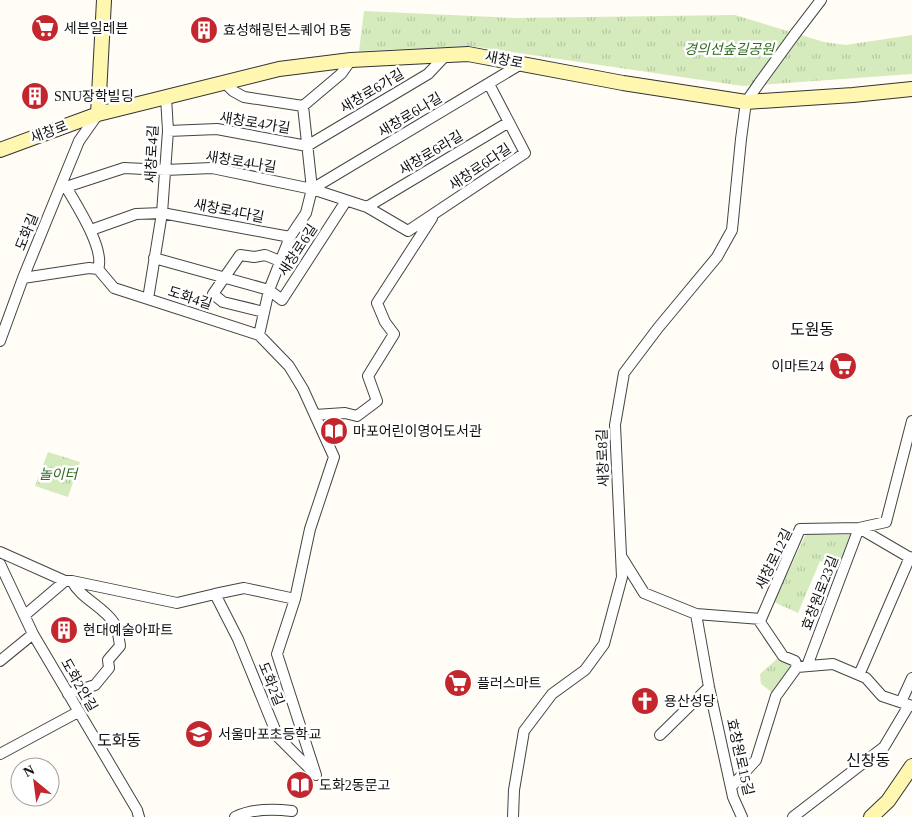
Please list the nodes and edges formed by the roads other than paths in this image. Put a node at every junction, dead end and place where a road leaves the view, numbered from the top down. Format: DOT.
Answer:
graph roads {
  1 [pos="104,0"];
  2 [pos="821,0"];
  3 [pos="446,55"];
  4 [pos="351,60"];
  5 [pos="522,64"];
  6 [pos="224,82"];
  7 [pos="489,84"];
  8 [pos="912,89"];
  9 [pos="166,97"];
  10 [pos="746,102"];
  11 [pos="304,106"];
  12 [pos="98,114"];
  13 [pos="509,122"];
  14 [pos="168,131"];
  15 [pos="307,146"];
  16 [pos="0,150"];
  17 [pos="166,170"];
  18 [pos="64,184"];
  19 [pos="312,189"];
  20 [pos="346,200"];
  21 [pos="367,207"];
  22 [pos="162,212"];
  23 [pos="436,213"];
  24 [pos="90,230"];
  25 [pos="290,237"];
  26 [pos="154,258"];
  27 [pos="280,260"];
  28 [pos="98,269"];
  29 [pos="223,277"];
  30 [pos="23,278"];
  31 [pos="268,290"];
  32 [pos="148,299"];
  33 [pos="264,312"];
  34 [pos="3,319"];
  35 [pos="259,335"];
  36 [pos="0,341"];
  37 [pos="315,415"];
  38 [pos="912,421"];
  39 [pos="859,528"];
  40 [pos="0,552"];
  41 [pos="620,555"];
  42 [pos="911,558"];
  43 [pos="0,564"];
  44 [pos="68,581"];
  45 [pos="215,594"];
  46 [pos="295,599"];
  47 [pos="696,614"];
  48 [pos="25,615"];
  49 [pos="758,619"];
  50 [pos="33,634"];
  51 [pos="0,661"];
  52 [pos="802,667"];
  53 [pos="859,676"];
  54 [pos="912,678"];
  55 [pos="709,688"];
  56 [pos="68,694"];
  57 [pos="907,704"];
  58 [pos="78,712"];
  59 [pos="660,735"];
  60 [pos="0,754"];
  61 [pos="912,766"];
  62 [pos="316,775"];
  63 [pos="731,787"];
  64 [pos="292,811"];
  65 [pos="281,813"];
  66 [pos="139,817"];
  67 [pos="235,817"];
  68 [pos="513,817"];
  69 [pos="742,817"];
  70 [pos="793,817"];
  71 [pos="871,817"];
  1 -- 12 [label="main road"];
  2 -- 10 [label="street, bridge"];
  3 -- 4 [label="main road, 새창로"];
  3 -- 5 [label="main road, 새창로"];
  3 -- 15 [label="street, 새창로6가길"];
  4 -- 6 [label="main road, 새창로"];
  4 -- 11 [label="street"];
  5 -- 7 [label="street, 새창로6나길"];
  5 -- 10 [label="main road, 새창로"];
  6 -- 9 [label="main road, 새창로"];
  6 -- 11 [label="street"];
  7 -- 13 [label="street, 새창로6다길"];
  7 -- 19 [label="street, 새창로6나길"];
  8 -- 10 [label="main road, 새창로"];
  9 -- 12 [label="main road, 새창로"];
  9 -- 14 [label="street, 새창로4길"];
  10 -- 41 [label="street, 새창로8길"];
  11 -- 15 [label="street"];
  12 -- 16 [label="main road, 새창로"];
  12 -- 18 [label="street, 도화길"];
  13 -- 21 [label="street, 새창로6라길"];
  13 -- 23 [label="street, 새창로6다길"];
  14 -- 15 [label="street, 새창로4가길"];
  14 -- 17 [label="street, 새창로4길"];
  15 -- 19 [label="street"];
  17 -- 18 [label="street"];
  17 -- 19 [label="street, 새창로4나길"];
  17 -- 22 [label="street, 새창로4길"];
  18 -- 24 [label="street"];
  18 -- 30 [label="street, 도화길"];
  19 -- 20 [label="street, 새창로6다길"];
  19 -- 25 [label="street"];
  20 -- 21 [label="street, 새창로6다길"];
  20 -- 31 [label="street, 새창로6길"];
  21 -- 23 [label="street, 새창로6다길"];
  22 -- 24 [label="street"];
  22 -- 25 [label="street, 새창로4다길"];
  22 -- 26 [label="street, 새창로4길"];
  23 -- 37 [label="street, 새창로6다길"];
  24 -- 28 [label="street"];
  25 -- 27 [label="street"];
  26 -- 29 [label="street"];
  26 -- 32 [label="street, 새창로4길"];
  27 -- 29 [label="street, 새창로6길"];
  27 -- 31 [label="street"];
  28 -- 30 [label="street"];
  28 -- 32 [label="street, 도화4길"];
  29 -- 31 [label="street"];
  29 -- 33 [label="street"];
  30 -- 34 [label="street, 도화길"];
  31 -- 33 [label="street"];
  32 -- 35 [label="street, 도화4길"];
  33 -- 35 [label="street"];
  34 -- 36 [label="street, 도화길"];
  35 -- 37 [label="street, 도화4길"];
  37 -- 46 [label="street, 도화4길"];
  38 -- 39 [label="street, 새창로12길"];
  39 -- 42 [label="street"];
  39 -- 49 [label="street, 새창로12길"];
  39 -- 52 [label="street, 효창원로23길"];
  40 -- 44 [label="street"];
  41 -- 47 [label="street"];
  41 -- 68 [label="street, 새창로8길"];
  42 -- 53 [label="street"];
  43 -- 48 [label="street, 도화2안길"];
  44 -- 45 [label="street"];
  44 -- 48 [label="street"];
  44 -- 56 [label="street"];
  45 -- 46 [label="street"];
  45 -- 62 [label="street, 도화2길"];
  46 -- 62 [label="street, 도화4길"];
  47 -- 49 [label="street"];
  47 -- 55 [label="street, 효창원로15길"];
  48 -- 50 [label="street, 도화2안길"];
  49 -- 52 [label="street"];
  50 -- 51 [label="street"];
  50 -- 56 [label="street, 도화2안길"];
  52 -- 53 [label="street"];
  52 -- 63 [label="street, 효창원로23길"];
  53 -- 57 [label="street"];
  54 -- 57 [label="street"];
  55 -- 59 [label="street"];
  55 -- 63 [label="street, 효창원로15길"];
  56 -- 58 [label="street, 도화2안길"];
  57 -- 70 [label="street"];
  58 -- 60 [label="street"];
  58 -- 66 [label="street, 도화2안길"];
  61 -- 71 [label="main road"];
  63 -- 69 [label="street, 효창원로15길"];
  64 -- 65 [label="street"];
  65 -- 67 [label="street"];
}
